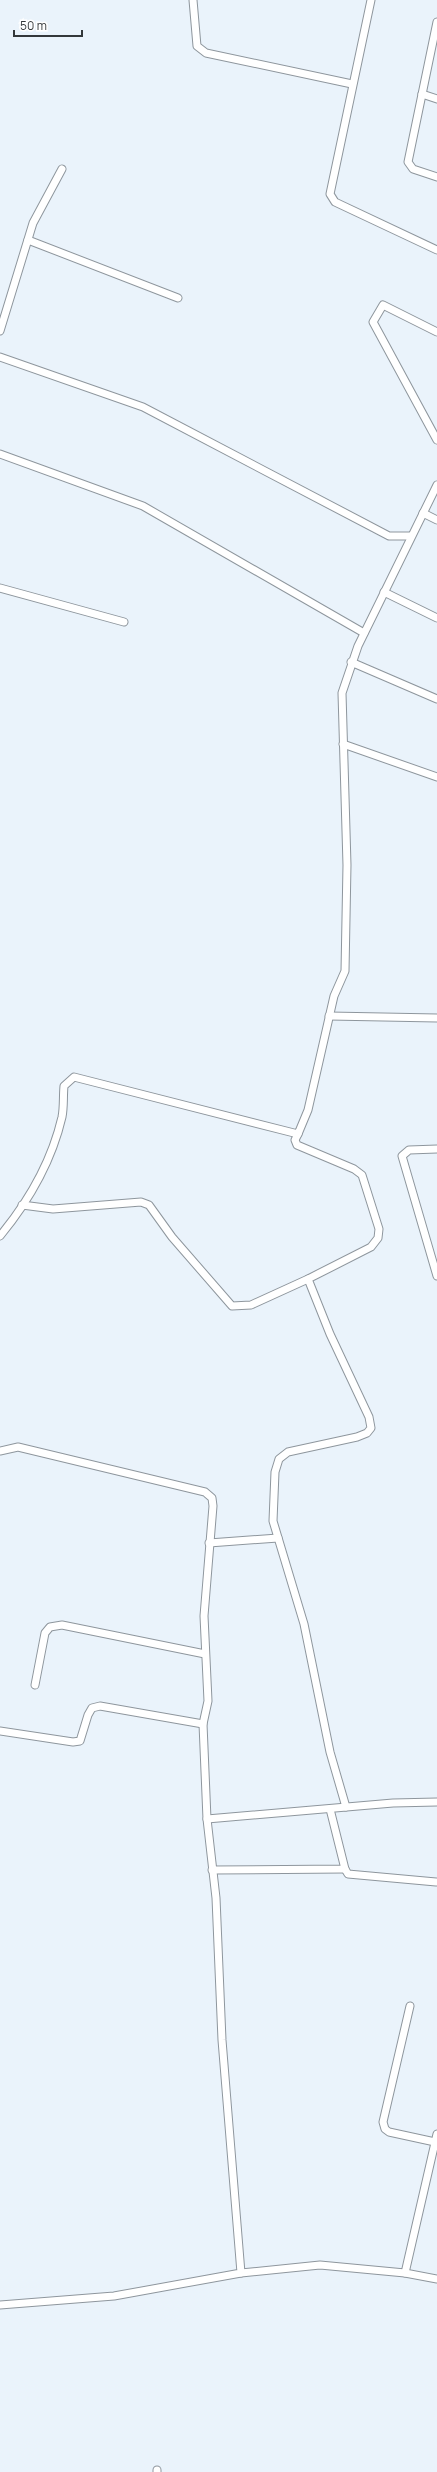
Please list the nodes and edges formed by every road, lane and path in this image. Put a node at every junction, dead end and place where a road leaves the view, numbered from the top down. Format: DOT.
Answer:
graph roads {
  1 [pos="193,0"];
  2 [pos="371,0"];
  3 [pos="437,22"];
  4 [pos="352,84"];
  5 [pos="422,94"];
  6 [pos="437,99"];
  7 [pos="62,169"];
  8 [pos="437,177"];
  9 [pos="28,240"];
  10 [pos="437,250"];
  11 [pos="178,298"];
  12 [pos="0,331"];
  13 [pos="437,332"];
  14 [pos="0,356"];
  15 [pos="437,440"];
  16 [pos="0,454"];
  17 [pos="437,485"];
  18 [pos="423,513"];
  19 [pos="437,520"];
  20 [pos="411,536"];
  21 [pos="0,588"];
  22 [pos="384,592"];
  23 [pos="437,618"];
  24 [pos="124,622"];
  25 [pos="364,633"];
  26 [pos="351,662"];
  27 [pos="437,699"];
  28 [pos="343,744"];
  29 [pos="437,777"];
  30 [pos="329,1016"];
  31 [pos="437,1018"];
  32 [pos="298,1134"];
  33 [pos="437,1149"];
  34 [pos="22,1205"];
  35 [pos="0,1236"];
  36 [pos="437,1276"];
  37 [pos="308,1278"];
  38 [pos="0,1451"];
  39 [pos="278,1538"];
  40 [pos="209,1543"];
  41 [pos="205,1654"];
  42 [pos="35,1685"];
  43 [pos="203,1724"];
  44 [pos="0,1731"];
  45 [pos="437,1802"];
  46 [pos="346,1807"];
  47 [pos="330,1809"];
  48 [pos="207,1820"];
  49 [pos="345,1869"];
  50 [pos="212,1870"];
  51 [pos="436,1882"];
  52 [pos="410,2006"];
  53 [pos="436,2138"];
  54 [pos="434,2162"];
  55 [pos="241,2273"];
  56 [pos="405,2274"];
  57 [pos="437,2279"];
  58 [pos="0,2305"];
  1 -- 4 [label="street"];
  2 -- 4 [label="street"];
  3 -- 5 [label="street"];
  4 -- 10 [label="street"];
  5 -- 6 [label="street"];
  5 -- 8 [label="street"];
  7 -- 9 [label="street"];
  9 -- 11 [label="street"];
  9 -- 12 [label="street"];
  13 -- 15 [label="street"];
  14 -- 20 [label="street"];
  16 -- 25 [label="street"];
  17 -- 18 [label="street"];
  18 -- 19 [label="street"];
  18 -- 20 [label="street"];
  20 -- 22 [label="street"];
  21 -- 24 [label="street"];
  22 -- 23 [label="street"];
  22 -- 25 [label="street"];
  25 -- 26 [label="street"];
  26 -- 27 [label="street"];
  26 -- 28 [label="street"];
  28 -- 29 [label="street"];
  28 -- 30 [label="street"];
  30 -- 31 [label="street"];
  30 -- 32 [label="street"];
  32 -- 34 [label="street"];
  32 -- 37 [label="street"];
  33 -- 36 [label="street"];
  34 -- 35 [label="street"];
  34 -- 37 [label="street"];
  37 -- 39 [label="street"];
  38 -- 40 [label="street"];
  39 -- 40 [label="street"];
  39 -- 46 [label="street"];
  40 -- 41 [label="street"];
  41 -- 42 [label="street"];
  41 -- 43 [label="street"];
  43 -- 44 [label="street"];
  43 -- 48 [label="street"];
  45 -- 46 [label="street"];
  46 -- 47 [label="street"];
  47 -- 48 [label="street"];
  47 -- 49 [label="street"];
  48 -- 50 [label="street"];
  49 -- 50 [label="street"];
  49 -- 51 [label="street"];
  50 -- 55 [label="street"];
  52 -- 53 [label="street"];
  53 -- 54 [label="street"];
  54 -- 56 [label="street"];
  55 -- 56 [label="street"];
  55 -- 58 [label="street"];
  56 -- 57 [label="street"];
}
